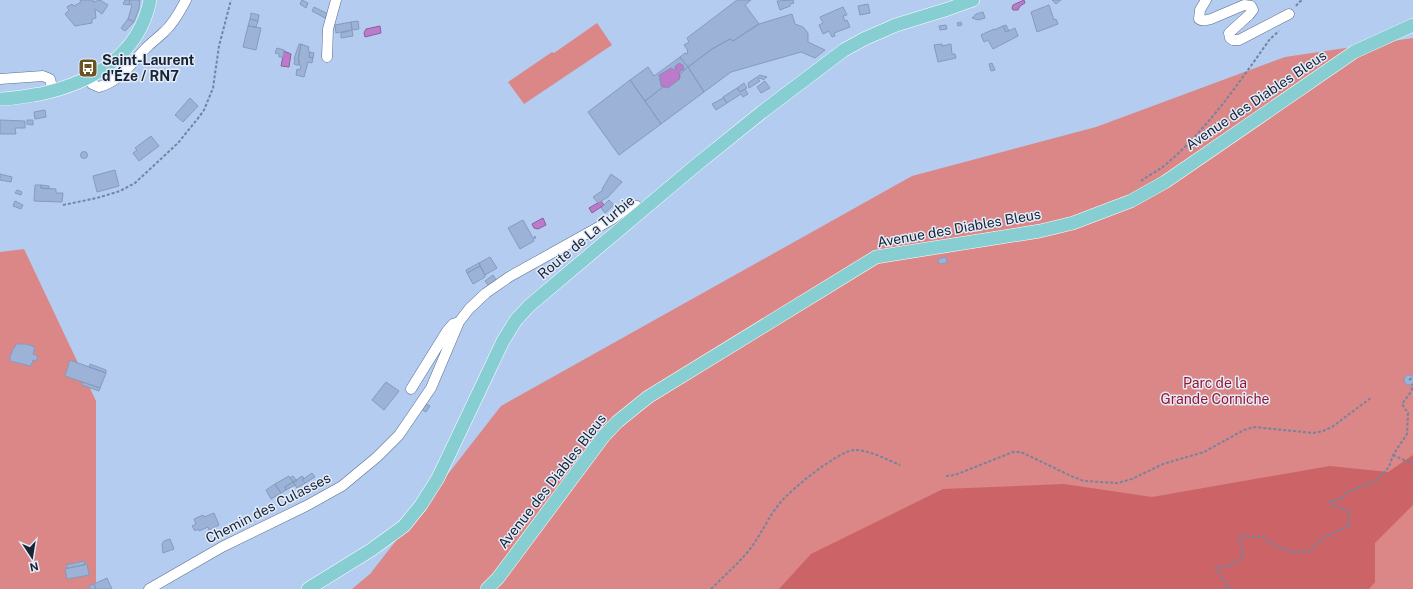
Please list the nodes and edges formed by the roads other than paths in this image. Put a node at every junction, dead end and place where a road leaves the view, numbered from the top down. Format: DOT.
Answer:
graph roads {
  1 [pos="150,0"];
  2 [pos="186,0"];
  3 [pos="336,0"];
  4 [pos="973,0"];
  5 [pos="1206,0"];
  6 [pos="1289,14"];
  7 [pos="1413,25"];
  8 [pos="326,57"];
  9 [pos="88,78"];
  10 [pos="0,80"];
  11 [pos="53,91"];
  12 [pos="0,99"];
  13 [pos="643,211"];
  14 [pos="460,322"];
  15 [pos="411,389"];
  16 [pos="149,589"];
  17 [pos="308,589"];
  18 [pos="487,589"];
  1 -- 9 [label="main road"];
  2 -- 9 [label="street"];
  3 -- 8 [label="street"];
  4 -- 13 [label="main road, Route de La Turbie"];
  5 -- 6 [label="street"];
  7 -- 18 [label="main road, Avenue des Diables Bleus"];
  9 -- 11 [label="main road"];
  10 -- 11 [label="street"];
  11 -- 12 [label="main road"];
  13 -- 14 [label="street, Chemin des Culasses"];
  13 -- 17 [label="main road, Route de La Turbie"];
  14 -- 15 [label="street"];
  14 -- 16 [label="street, Chemin des Culasses"];
}
